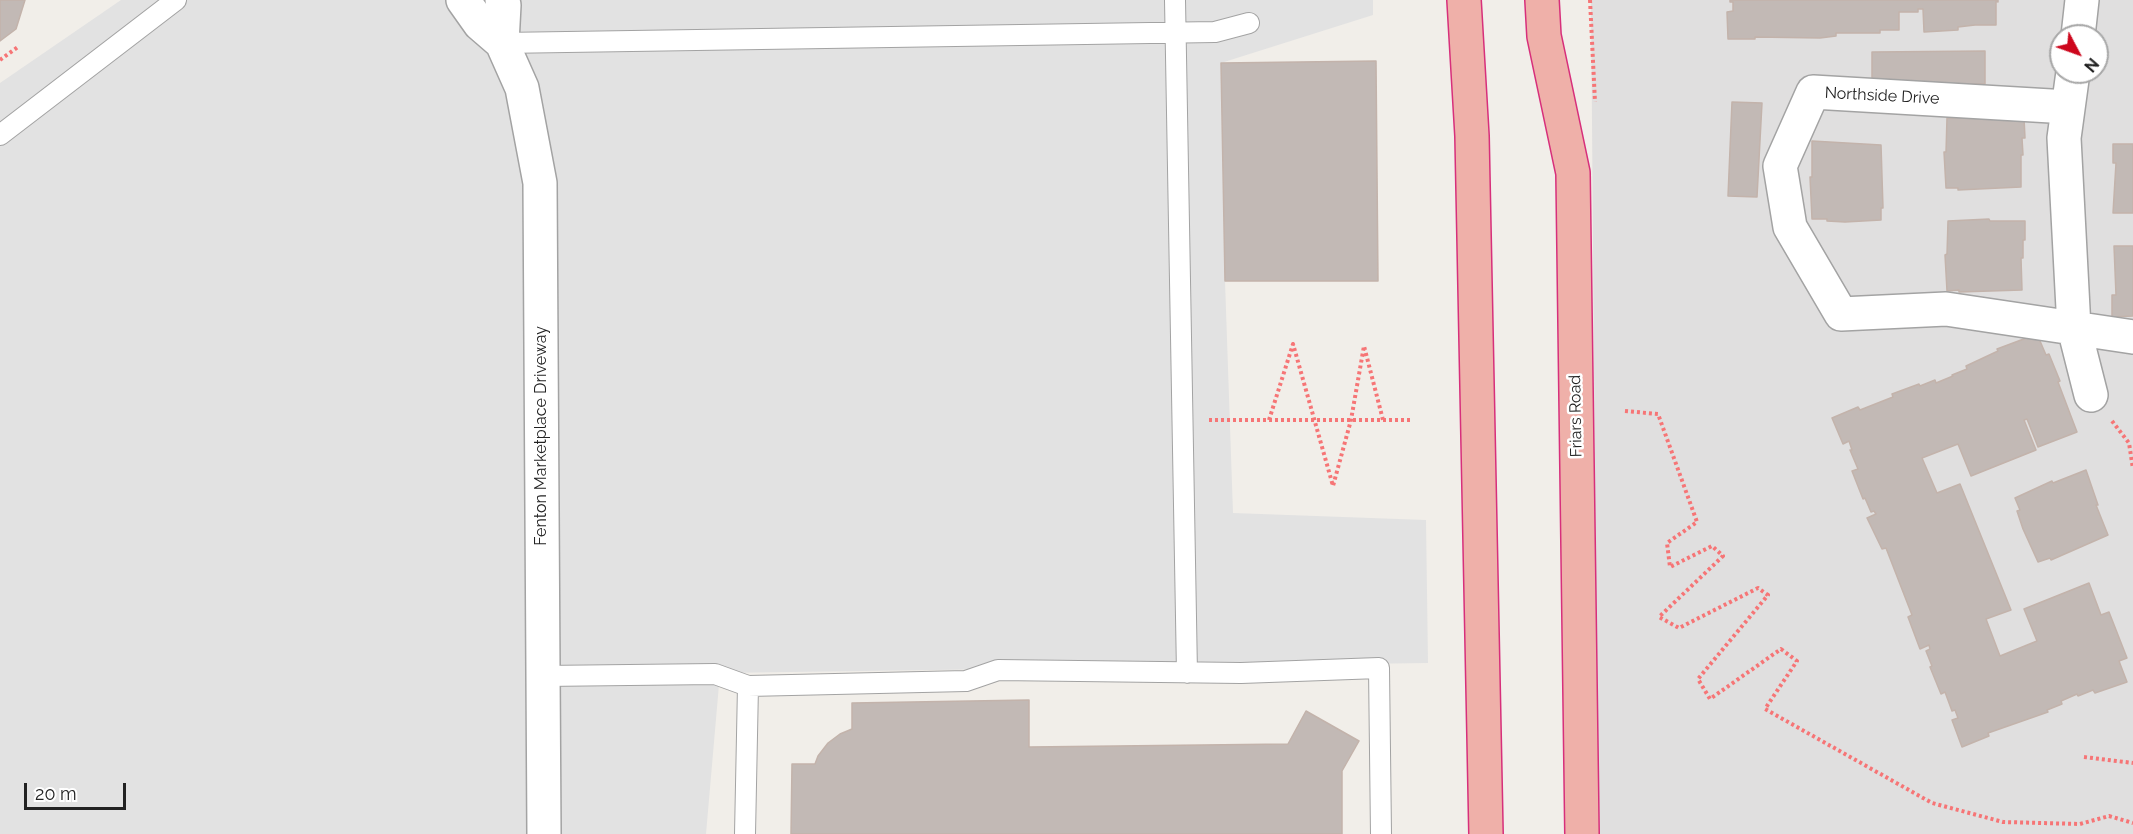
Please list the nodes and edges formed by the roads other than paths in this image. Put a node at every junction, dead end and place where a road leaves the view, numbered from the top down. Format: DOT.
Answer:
graph roads {
  1 [pos="176,0"];
  2 [pos="463,0"];
  3 [pos="502,0"];
  4 [pos="1175,0"];
  5 [pos="1464,0"];
  6 [pos="1542,0"];
  7 [pos="2082,0"];
  8 [pos="1249,22"];
  9 [pos="2079,24"];
  10 [pos="1176,33"];
  11 [pos="502,44"];
  12 [pos="2071,84"];
  13 [pos="2068,107"];
  14 [pos="0,135"];
  15 [pos="2074,328"];
  16 [pos="2133,337"];
  17 [pos="2091,394"];
  18 [pos="1187,673"];
  19 [pos="543,676"];
  20 [pos="748,686"];
  21 [pos="544,834"];
  22 [pos="746,834"];
  23 [pos="1381,834"];
  24 [pos="1486,834"];
  25 [pos="1582,834"];
  1 -- 14 [label="lane"];
  2 -- 11 [label="street, Fenton Marketplace Driveway"];
  3 -- 11 [label="street, Fenton Marketplace Driveway"];
  4 -- 10 [label="lane"];
  5 -- 24 [label="highway"];
  6 -- 25 [label="highway, Friars Road"];
  7 -- 9 [label="street"];
  8 -- 10 [label="lane"];
  10 -- 11 [label="lane"];
  10 -- 18 [label="lane"];
  11 -- 19 [label="street, Fenton Marketplace Driveway"];
  12 -- 13 [label="street"];
  13 -- 15 [label="street"];
  13 -- 15 [label="street, Northside Drive"];
  15 -- 16 [label="street, Northside Drive"];
  15 -- 17 [label="street"];
  18 -- 20 [label="lane"];
  18 -- 23 [label="lane"];
  19 -- 20 [label="lane"];
  19 -- 21 [label="street, Fenton Marketplace Driveway"];
  20 -- 22 [label="lane"];
}
